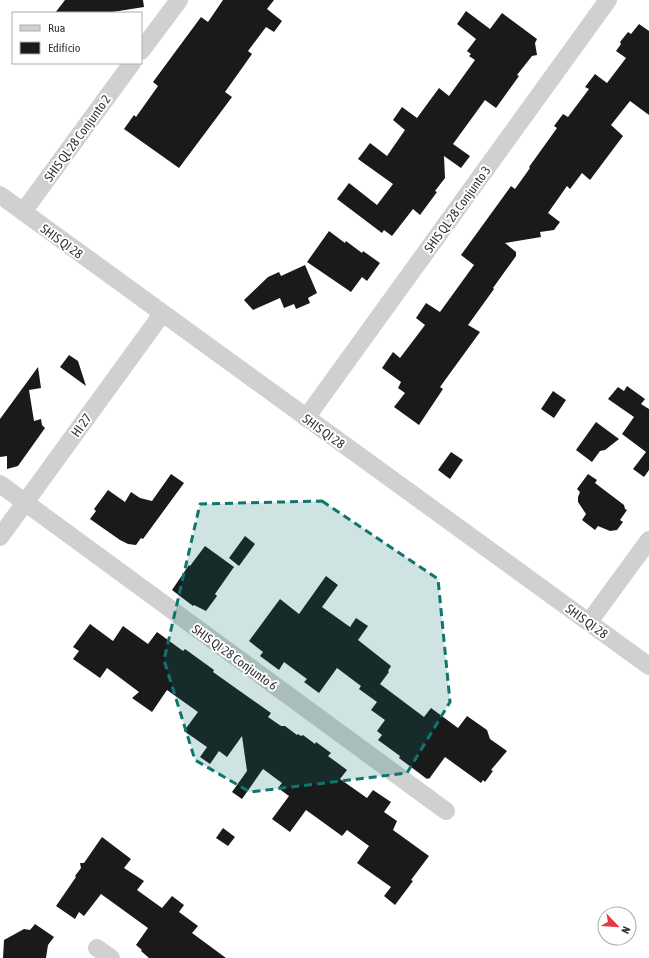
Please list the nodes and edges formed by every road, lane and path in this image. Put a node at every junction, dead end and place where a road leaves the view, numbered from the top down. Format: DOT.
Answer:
graph roads {
  1 [pos="179,0"];
  2 [pos="608,0"];
  3 [pos="142,50"];
  4 [pos="131,64"];
  5 [pos="0,196"];
  6 [pos="23,212"];
  7 [pos="162,314"];
  8 [pos="306,418"];
  9 [pos="0,484"];
  10 [pos="25,502"];
  11 [pos="0,537"];
  12 [pos="649,540"];
  13 [pos="589,622"];
  14 [pos="649,666"];
  15 [pos="446,811"];
  1 -- 3 [label="street"];
  2 -- 8 [label="street, SHIS QL 28 Conjunto 3"];
  4 -- 6 [label="street, SHIS QL 28 Conjunto 2"];
  5 -- 6 [label="street, SHIS QI 28"];
  6 -- 7 [label="street, SHIS QI 28"];
  7 -- 8 [label="street, SHIS QI 28"];
  7 -- 10 [label="street, HI 27"];
  8 -- 13 [label="street, SHIS QI 28"];
  9 -- 10 [label="street, SHIS QI 28 Conjunto 6"];
  10 -- 11 [label="street, HI 27"];
  10 -- 15 [label="street, SHIS QI 28 Conjunto 6"];
  12 -- 13 [label="street"];
  13 -- 14 [label="street, SHIS QI 28"];
}
